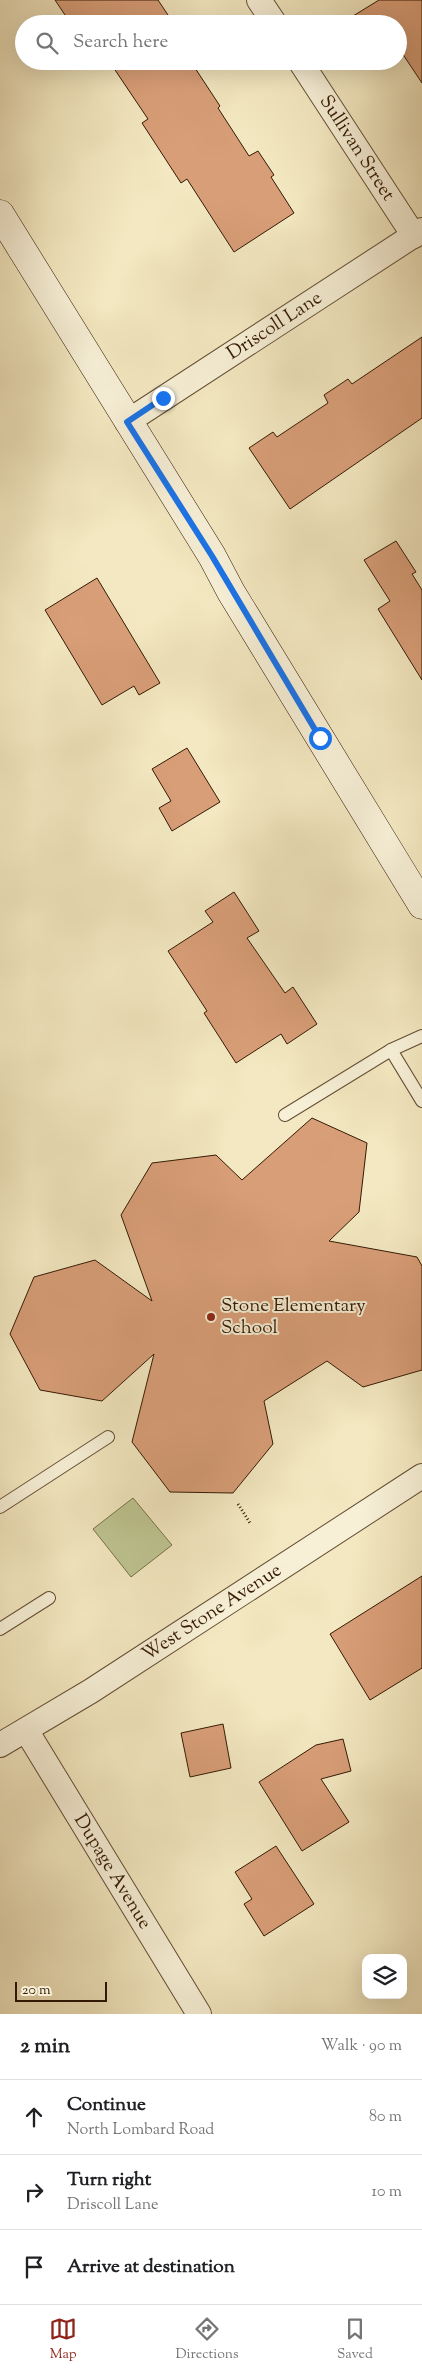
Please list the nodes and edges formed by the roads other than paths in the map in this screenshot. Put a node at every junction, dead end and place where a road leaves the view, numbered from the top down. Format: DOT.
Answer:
graph roads {
  1 [pos="259,0"];
  2 [pos="269,15"];
  3 [pos="306,70"];
  4 [pos="0,214"];
  5 [pos="418,233"];
  6 [pos="127,422"];
  7 [pos="422,905"];
  8 [pos="422,1036"];
  9 [pos="391,1050"];
  10 [pos="422,1101"];
  11 [pos="285,1115"];
  12 [pos="108,1437"];
  13 [pos="422,1476"];
  14 [pos="0,1507"];
  15 [pos="48,1598"];
  16 [pos="0,1630"];
  17 [pos="26,1730"];
  18 [pos="0,1745"];
  19 [pos="199,2014"];
  1 -- 2 [label="street"];
  3 -- 5 [label="street, Sullivan Street"];
  4 -- 6 [label="street"];
  5 -- 6 [label="street, Driscoll Lane"];
  6 -- 7 [label="street"];
  8 -- 9 [label="lane"];
  9 -- 10 [label="lane"];
  9 -- 11 [label="lane"];
  12 -- 14 [label="lane"];
  13 -- 17 [label="street, West Stone Avenue"];
  15 -- 16 [label="lane"];
  17 -- 18 [label="street, West Stone Avenue"];
  17 -- 19 [label="street, Dupage Avenue"];
}
